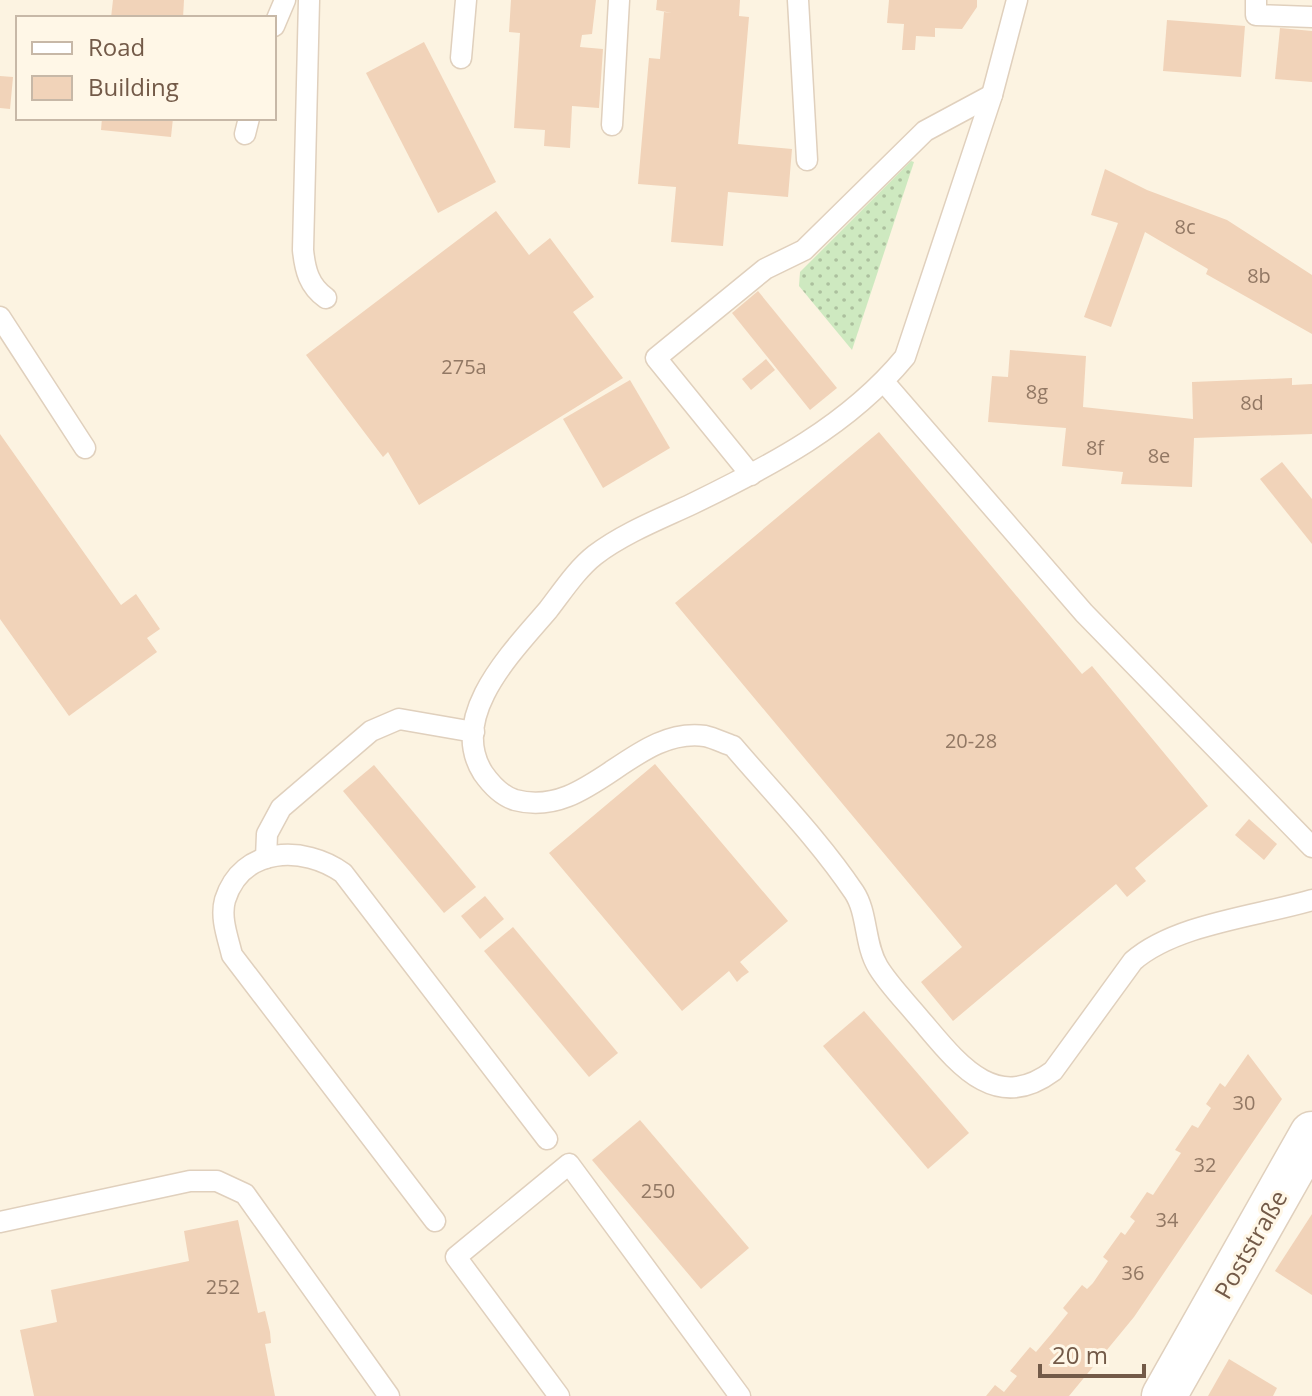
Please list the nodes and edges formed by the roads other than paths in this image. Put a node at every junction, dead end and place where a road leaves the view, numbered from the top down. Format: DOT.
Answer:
graph roads {
  1 [pos="285,0"];
  2 [pos="309,0"];
  3 [pos="466,0"];
  4 [pos="619,0"];
  5 [pos="798,0"];
  6 [pos="1017,0"];
  7 [pos="1256,0"];
  8 [pos="1312,17"];
  9 [pos="276,21"];
  10 [pos="461,58"];
  11 [pos="992,95"];
  12 [pos="612,125"];
  13 [pos="807,160"];
  14 [pos="326,298"];
  15 [pos="0,317"];
  16 [pos="884,382"];
  17 [pos="85,448"];
  18 [pos="751,475"];
  19 [pos="474,732"];
  20 [pos="1312,847"];
  21 [pos="266,858"];
  22 [pos="1312,900"];
  23 [pos="1312,1134"];
  24 [pos="547,1139"];
  25 [pos="435,1221"];
  26 [pos="0,1222"];
  27 [pos="389,1396"];
  28 [pos="559,1396"];
  29 [pos="740,1396"];
  30 [pos="1164,1396"];
  1 -- 9 [label="lane"];
  2 -- 14 [label="lane"];
  3 -- 10 [label="lane"];
  4 -- 12 [label="lane"];
  5 -- 13 [label="lane"];
  6 -- 11 [label="lane"];
  7 -- 8 [label="lane"];
  11 -- 16 [label="lane"];
  11 -- 18 [label="lane"];
  15 -- 17 [label="lane"];
  16 -- 18 [label="lane"];
  16 -- 20 [label="lane"];
  18 -- 19 [label="lane"];
  19 -- 21 [label="lane"];
  19 -- 22 [label="lane"];
  21 -- 24 [label="lane"];
  21 -- 25 [label="lane"];
  23 -- 30 [label="street, Poststraße"];
  26 -- 27 [label="lane"];
  28 -- 29 [label="lane"];
}
